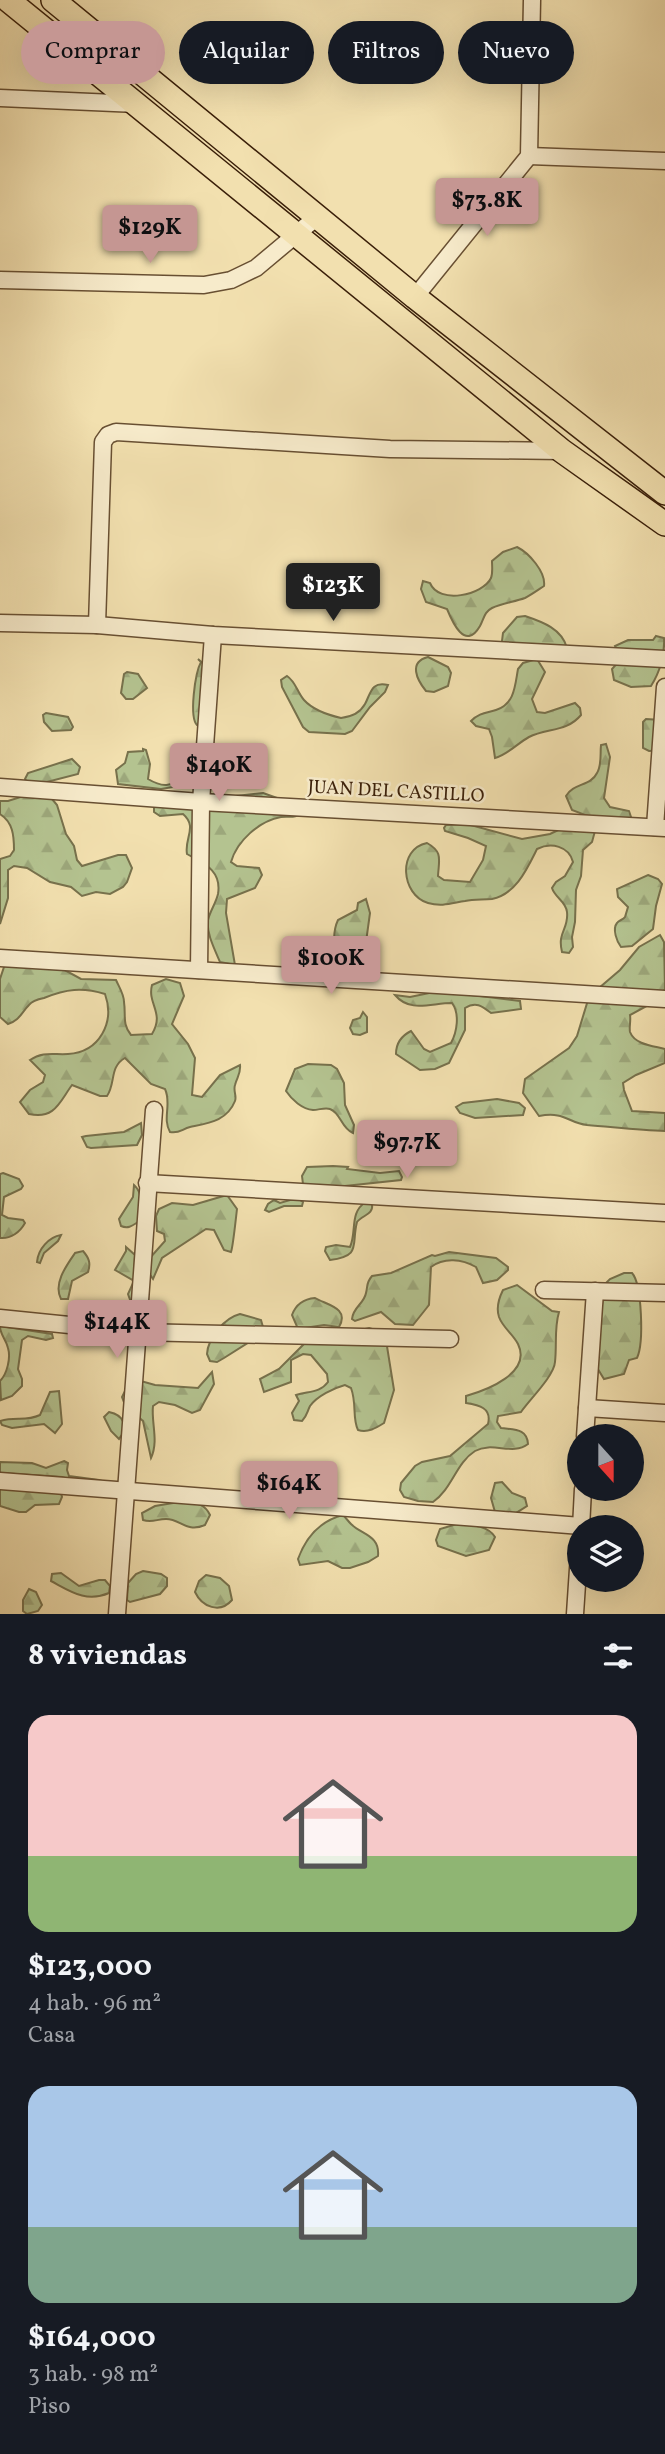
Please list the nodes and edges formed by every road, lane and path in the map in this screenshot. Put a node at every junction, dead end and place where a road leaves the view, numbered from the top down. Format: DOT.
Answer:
graph roads {
  1 [pos="8,0"];
  2 [pos="53,0"];
  3 [pos="532,0"];
  4 [pos="0,98"];
  5 [pos="139,104"];
  6 [pos="529,156"];
  7 [pos="665,162"];
  8 [pos="317,217"];
  9 [pos="297,234"];
  10 [pos="0,280"];
  11 [pos="415,297"];
  12 [pos="562,451"];
  13 [pos="665,493"];
  14 [pos="665,524"];
  15 [pos="0,623"];
  16 [pos="97,625"];
  17 [pos="214,635"];
  18 [pos="665,659"];
  19 [pos="665,687"];
  20 [pos="0,787"];
  21 [pos="201,802"];
  22 [pos="660,827"];
  23 [pos="0,958"];
  24 [pos="199,970"];
  25 [pos="665,999"];
  26 [pos="154,1110"];
  27 [pos="147,1183"];
  28 [pos="665,1213"];
  29 [pos="544,1290"];
  30 [pos="595,1291"];
  31 [pos="665,1293"];
  32 [pos="0,1318"];
  33 [pos="138,1332"];
  34 [pos="450,1339"];
  35 [pos="587,1408"];
  36 [pos="665,1413"];
  37 [pos="586,1424"];
  38 [pos="0,1481"];
  39 [pos="126,1490"];
  40 [pos="567,1526"];
  41 [pos="576,1592"];
  42 [pos="117,1614"];
  43 [pos="575,1614"];
  1 -- 5 [label="highway"];
  2 -- 8 [label="highway"];
  3 -- 6 [label="street"];
  4 -- 5 [label="street"];
  5 -- 9 [label="highway"];
  6 -- 7 [label="street"];
  6 -- 11 [label="street"];
  8 -- 9 [label="street"];
  8 -- 11 [label="highway"];
  9 -- 10 [label="street"];
  9 -- 12 [label="highway"];
  11 -- 13 [label="highway"];
  12 -- 14 [label="highway"];
  12 -- 16 [label="street"];
  15 -- 16 [label="street"];
  16 -- 17 [label="street"];
  17 -- 18 [label="street"];
  17 -- 21 [label="street"];
  19 -- 22 [label="street"];
  20 -- 21 [label="street, JUAN DEL CASTILLO"];
  21 -- 22 [label="street, JUAN DEL CASTILLO"];
  21 -- 24 [label="street"];
  23 -- 24 [label="street"];
  24 -- 25 [label="street"];
  26 -- 27 [label="street"];
  27 -- 28 [label="street"];
  27 -- 33 [label="street"];
  29 -- 30 [label="street"];
  30 -- 31 [label="street"];
  30 -- 35 [label="street"];
  32 -- 33 [label="street"];
  33 -- 34 [label="street"];
  33 -- 39 [label="street"];
  35 -- 36 [label="street"];
  35 -- 37 [label="street"];
  38 -- 39 [label="street"];
  39 -- 40 [label="street"];
  39 -- 42 [label="street"];
  41 -- 43 [label="street"];
}
